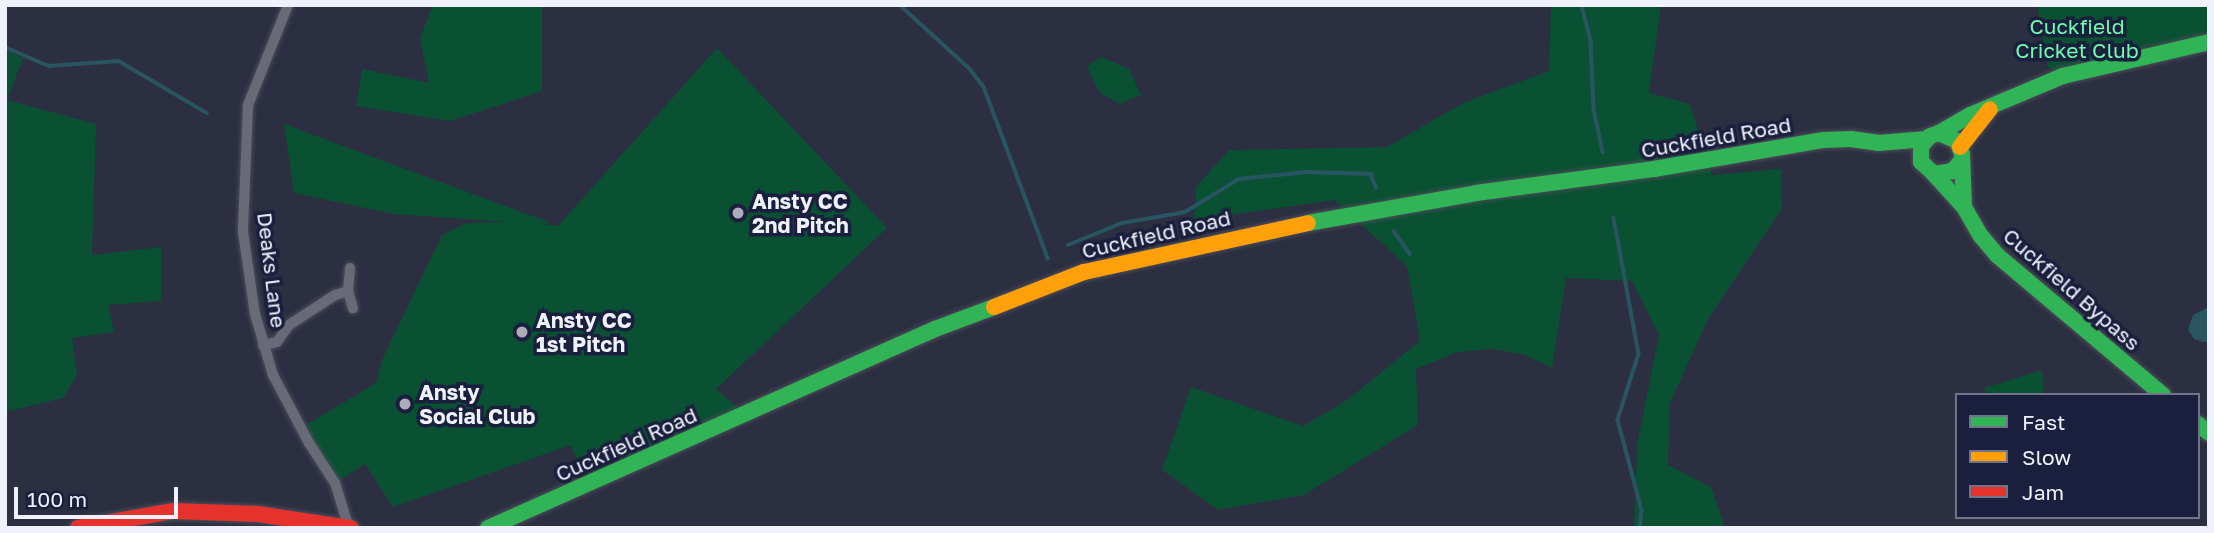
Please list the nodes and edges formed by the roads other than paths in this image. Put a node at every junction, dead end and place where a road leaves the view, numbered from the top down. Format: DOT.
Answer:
graph roads {
  1 [pos="288,5"];
  2 [pos="2209,42"];
  3 [pos="1990,109"];
  4 [pos="1933,136"];
  5 [pos="1878,143"];
  6 [pos="1960,154"];
  7 [pos="1929,170"];
  8 [pos="1964,206"];
  9 [pos="350,268"];
  10 [pos="348,291"];
  11 [pos="353,308"];
  12 [pos="263,345"];
  13 [pos="2161,393"];
  14 [pos="144,521"];
  15 [pos="78,528"];
  16 [pos="350,528"];
  17 [pos="488,528"];
  1 -- 12 [label="street, Deaks Lane"];
  2 -- 3 [label="main road"];
  3 -- 4 [label="main road"];
  3 -- 6 [label="main road"];
  4 -- 5 [label="main road, Cuckfield Road"];
  4 -- 6 [label="main road"];
  4 -- 7 [label="main road"];
  5 -- 7 [label="main road, Cuckfield Road"];
  5 -- 17 [label="main road, Cuckfield Road"];
  6 -- 7 [label="main road"];
  6 -- 8 [label="main road, Cuckfield Bypass"];
  7 -- 8 [label="main road, Cuckfield Bypass"];
  8 -- 13 [label="main road, Cuckfield Bypass"];
  9 -- 10 [label="street"];
  10 -- 11 [label="street"];
  10 -- 12 [label="street"];
  12 -- 16 [label="street, Deaks Lane"];
  14 -- 15 [label="main road"];
  14 -- 16 [label="main road"];
}
